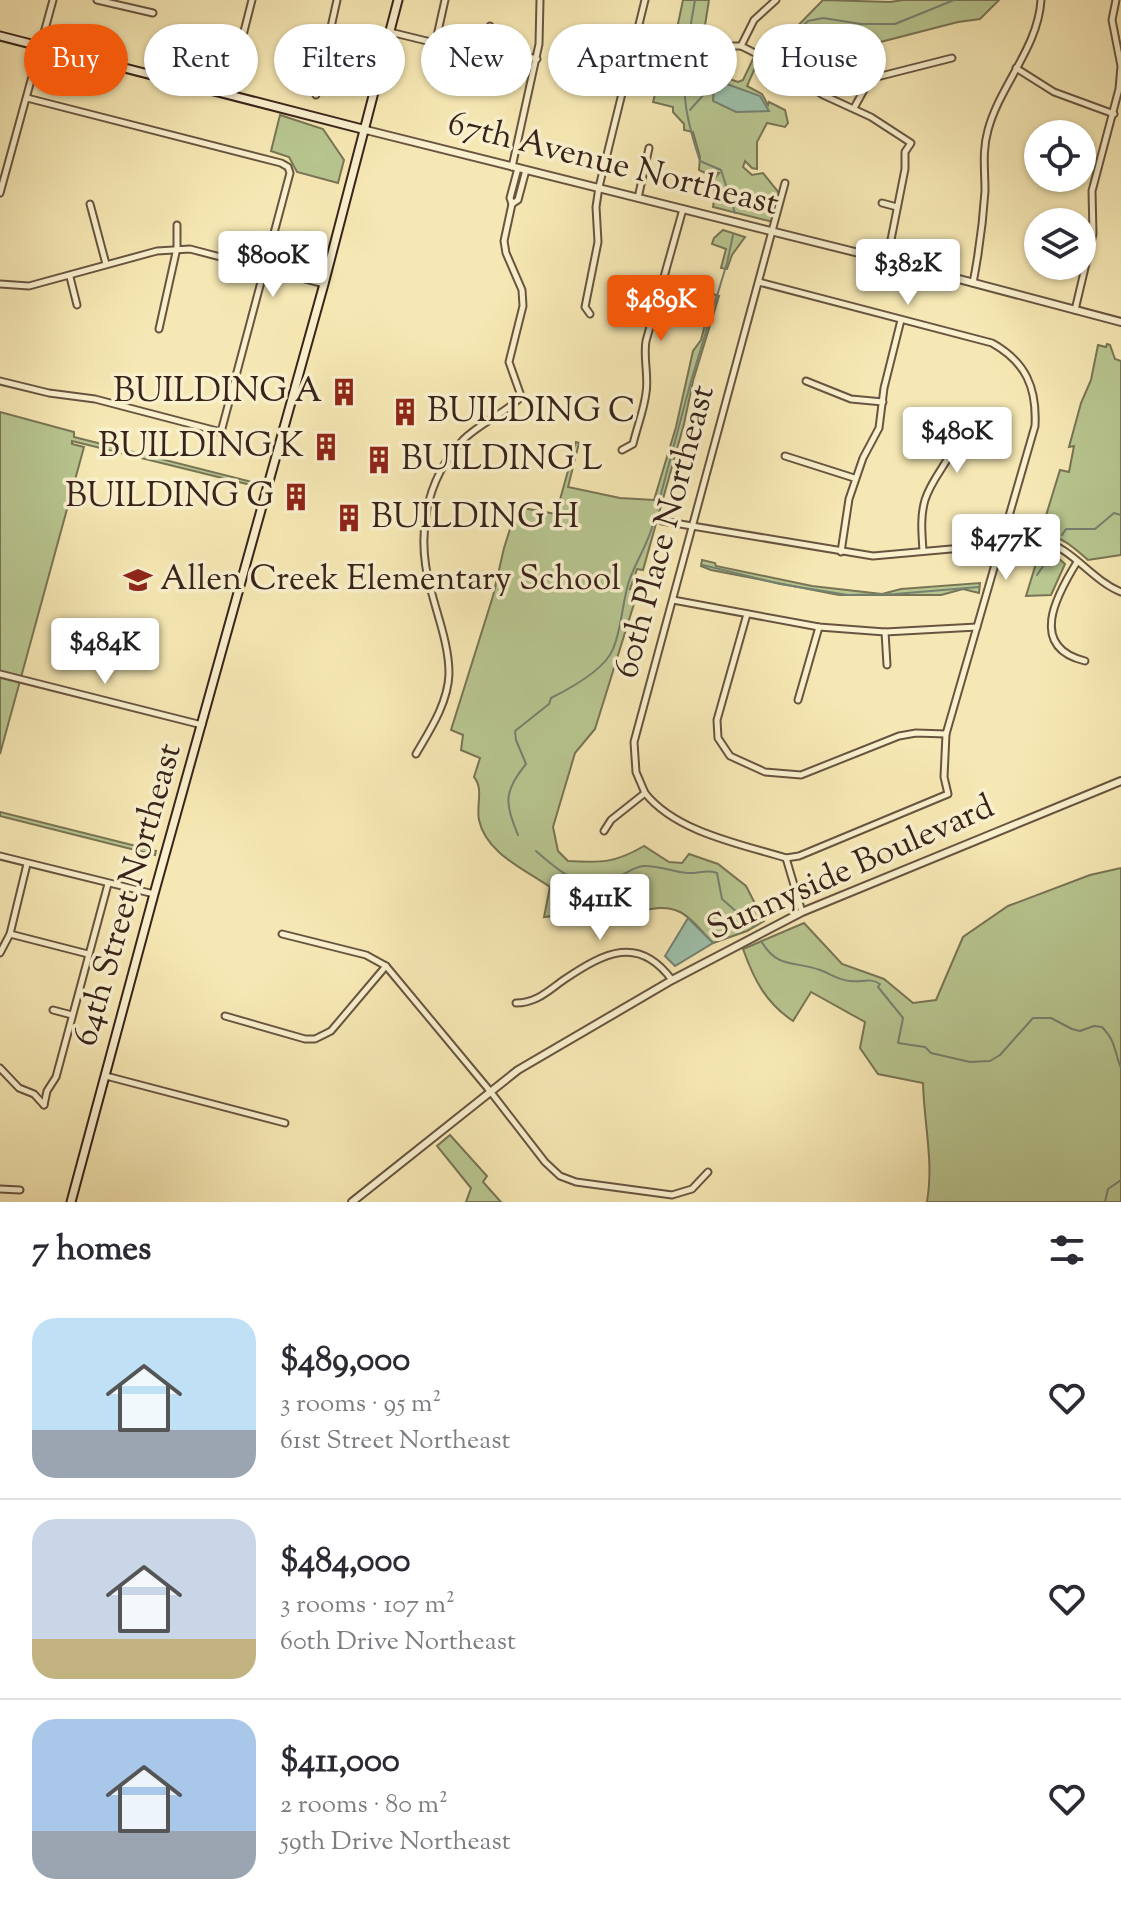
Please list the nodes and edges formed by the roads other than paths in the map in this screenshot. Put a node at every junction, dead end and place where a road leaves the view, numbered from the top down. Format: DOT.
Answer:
graph roads {
  1 [pos="53,0"];
  2 [pos="97,0"];
  3 [pos="252,0"];
  4 [pos="337,0"];
  5 [pos="398,0"];
  6 [pos="445,0"];
  7 [pos="540,0"];
  8 [pos="645,0"];
  9 [pos="776,0"];
  10 [pos="1041,0"];
  11 [pos="1116,0"];
  12 [pos="153,13"];
  13 [pos="47,24"];
  14 [pos="246,24"];
  15 [pos="332,24"];
  16 [pos="392,24"];
  17 [pos="439,24"];
  18 [pos="639,24"];
  19 [pos="0,36"];
  20 [pos="24,42"];
  21 [pos="737,46"];
  22 [pos="741,46"];
  23 [pos="532,58"];
  24 [pos="952,58"];
  25 [pos="537,59"];
  26 [pos="1016,68"];
  27 [pos="236,96"];
  28 [pos="374,96"];
  29 [pos="622,96"];
  30 [pos="27,98"];
  31 [pos="854,108"];
  32 [pos="1114,114"];
  33 [pos="366,130"];
  34 [pos="649,148"];
  35 [pos="515,167"];
  36 [pos="526,170"];
  37 [pos="785,183"];
  38 [pos="599,187"];
  39 [pos="0,193"];
  40 [pos="638,198"];
  41 [pos="882,203"];
  42 [pos="90,204"];
  43 [pos="512,204"];
  44 [pos="897,207"];
  45 [pos="683,209"];
  46 [pos="177,225"];
  47 [pos="772,232"];
  48 [pos="177,248"];
  49 [pos="887,260"];
  50 [pos="106,264"];
  51 [pos="266,269"];
  52 [pos="70,277"];
  53 [pos="759,282"];
  54 [pos="973,283"];
  55 [pos="0,284"];
  56 [pos="324,284"];
  57 [pos="77,305"];
  58 [pos="1075,310"];
  59 [pos="590,314"];
  60 [pos="901,320"];
  61 [pos="1121,322"];
  62 [pos="159,329"];
  63 [pos="0,381"];
  64 [pos="806,381"];
  65 [pos="883,402"];
  66 [pos="955,413"];
  67 [pos="622,450"];
  68 [pos="785,456"];
  69 [pos="854,478"];
  70 [pos="662,521"];
  71 [pos="692,527"];
  72 [pos="1001,545"];
  73 [pos="923,551"];
  74 [pos="841,552"];
  75 [pos="1077,562"];
  76 [pos="1121,592"];
  77 [pos="673,600"];
  78 [pos="747,614"];
  79 [pos="819,627"];
  80 [pos="977,627"];
  81 [pos="885,632"];
  82 [pos="1085,661"];
  83 [pos="887,665"];
  84 [pos="0,674"];
  85 [pos="798,700"];
  86 [pos="203,726"];
  87 [pos="946,734"];
  88 [pos="416,754"];
  89 [pos="1121,781"];
  90 [pos="645,793"];
  91 [pos="604,831"];
  92 [pos="0,856"];
  93 [pos="786,858"];
  94 [pos="27,864"];
  95 [pos="108,884"];
  96 [pos="154,894"];
  97 [pos="802,912"];
  98 [pos="10,934"];
  99 [pos="282,934"];
  100 [pos="0,953"];
  101 [pos="88,954"];
  102 [pos="386,966"];
  103 [pos="672,980"];
  104 [pos="516,1003"];
  105 [pos="53,1010"];
  106 [pos="72,1015"];
  107 [pos="225,1016"];
  108 [pos="0,1068"];
  109 [pos="106,1076"];
  110 [pos="490,1091"];
  111 [pos="285,1123"];
  112 [pos="708,1172"];
  113 [pos="0,1189"];
  114 [pos="20,1190"];
  115 [pos="71,1202"];
  116 [pos="352,1202"];
  1 -- 13 [label="street"];
  2 -- 12 [label="street"];
  3 -- 14 [label="street"];
  4 -- 15 [label="street"];
  5 -- 16 [label="main road, 64th Street Northeast"];
  6 -- 17 [label="street"];
  7 -- 25 [label="street"];
  8 -- 18 [label="street"];
  9 -- 22 [label="street"];
  10 -- 26 [label="street"];
  11 -- 32 [label="street"];
  19 -- 20 [label="main road, 67th Avenue Northeast"];
  21 -- 22 [label="street"];
  22 -- 31 [label="street"];
  23 -- 25 [label="street"];
  24 -- 31 [label="street"];
  25 -- 35 [label="street"];
  26 -- 32 [label="street"];
  26 -- 54 [label="street"];
  27 -- 33 [label="main road, 67th Avenue Northeast"];
  28 -- 33 [label="main road, 64th Street Northeast"];
  29 -- 38 [label="street"];
  30 -- 39 [label="street"];
  30 -- 51 [label="street"];
  31 -- 44 [label="street"];
  32 -- 58 [label="street"];
  33 -- 35 [label="street, 67th Avenue Northeast"];
  33 -- 56 [label="main road, 64th Street Northeast"];
  34 -- 40 [label="street"];
  35 -- 36 [label="street, 67th Avenue Northeast"];
  35 -- 43 [label="street"];
  36 -- 38 [label="street, 67th Avenue Northeast"];
  36 -- 43 [label="street"];
  37 -- 47 [label="street, 60th Place Northeast"];
  38 -- 40 [label="street, 67th Avenue Northeast"];
  38 -- 59 [label="street"];
  40 -- 45 [label="street, 67th Avenue Northeast"];
  41 -- 44 [label="street"];
  42 -- 50 [label="street"];
  43 -- 88 [label="street"];
  44 -- 49 [label="street"];
  45 -- 47 [label="street, 67th Avenue Northeast"];
  45 -- 67 [label="street"];
  46 -- 48 [label="street"];
  47 -- 49 [label="street, 67th Avenue Northeast"];
  47 -- 53 [label="street, 60th Place Northeast"];
  48 -- 50 [label="street"];
  48 -- 51 [label="street"];
  48 -- 62 [label="street"];
  49 -- 54 [label="street, 67th Avenue Northeast"];
  50 -- 52 [label="street"];
  51 -- 56 [label="street"];
  51 -- 63 [label="street"];
  52 -- 55 [label="street"];
  52 -- 57 [label="street"];
  53 -- 60 [label="street"];
  53 -- 71 [label="street, 60th Place Northeast"];
  54 -- 58 [label="street, 67th Avenue Northeast"];
  56 -- 86 [label="main road, 64th Street Northeast"];
  58 -- 61 [label="street, 67th Avenue Northeast"];
  60 -- 65 [label="street"];
  60 -- 72 [label="street"];
  64 -- 65 [label="street"];
  65 -- 69 [label="street"];
  66 -- 73 [label="street"];
  68 -- 69 [label="street"];
  69 -- 74 [label="street"];
  70 -- 71 [label="street"];
  71 -- 74 [label="street"];
  71 -- 77 [label="street, 60th Place Northeast"];
  72 -- 73 [label="street"];
  72 -- 75 [label="street"];
  72 -- 80 [label="street"];
  73 -- 74 [label="street"];
  75 -- 76 [label="street"];
  75 -- 82 [label="street"];
  77 -- 78 [label="street"];
  77 -- 90 [label="street, 60th Place Northeast"];
  78 -- 79 [label="street"];
  78 -- 87 [label="street"];
  79 -- 81 [label="street"];
  79 -- 85 [label="street"];
  80 -- 81 [label="street"];
  80 -- 87 [label="street"];
  81 -- 83 [label="street"];
  84 -- 86 [label="street"];
  86 -- 96 [label="main road, 64th Street Northeast"];
  87 -- 93 [label="street"];
  89 -- 97 [label="street, Sunnyside Boulevard"];
  90 -- 91 [label="street"];
  90 -- 93 [label="street"];
  92 -- 94 [label="street"];
  93 -- 97 [label="street"];
  94 -- 95 [label="street"];
  94 -- 98 [label="street"];
  95 -- 96 [label="street"];
  95 -- 101 [label="street"];
  96 -- 109 [label="main road, 64th Street Northeast"];
  97 -- 103 [label="street, Sunnyside Boulevard"];
  98 -- 100 [label="street"];
  98 -- 101 [label="street"];
  99 -- 102 [label="street"];
  101 -- 106 [label="street"];
  102 -- 107 [label="street"];
  102 -- 110 [label="street"];
  103 -- 104 [label="street"];
  103 -- 110 [label="street, Sunnyside Boulevard"];
  105 -- 106 [label="street"];
  106 -- 108 [label="street"];
  109 -- 111 [label="street"];
  109 -- 115 [label="main road, 64th Street Northeast"];
  110 -- 112 [label="street"];
  110 -- 116 [label="street, Sunnyside Boulevard"];
  113 -- 114 [label="street"];
}
